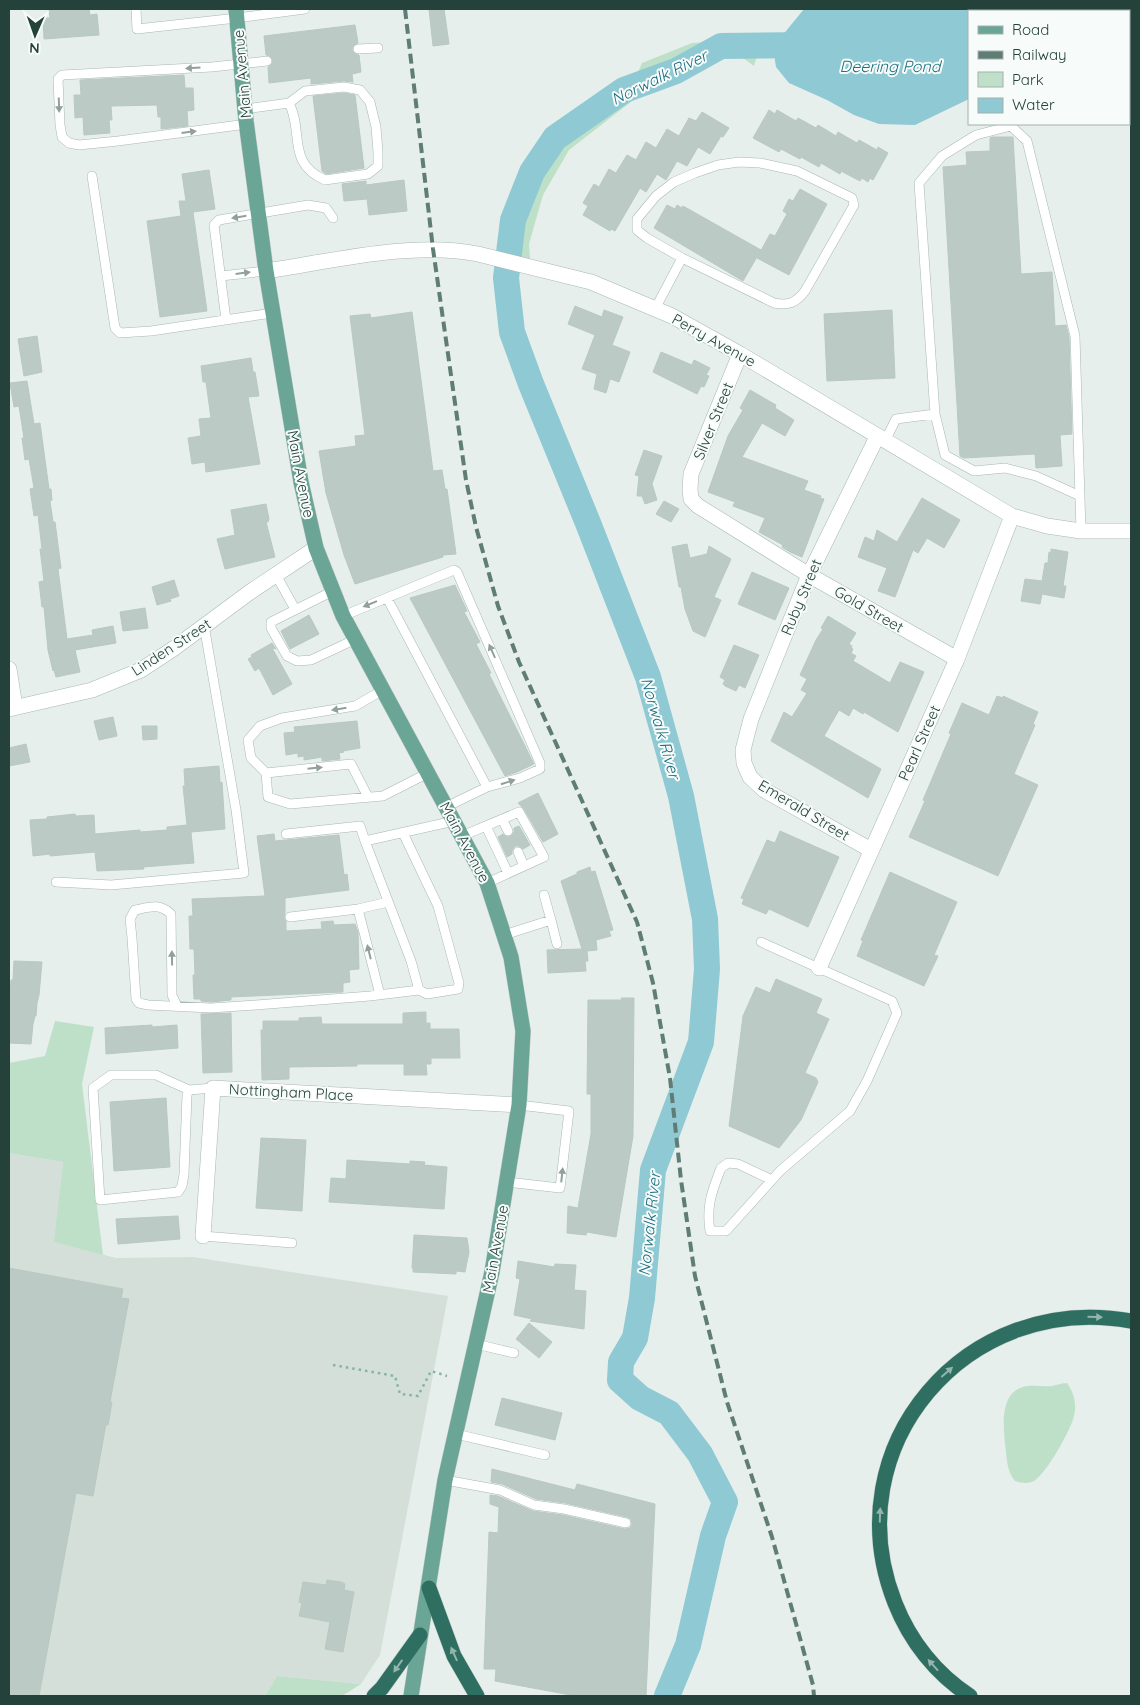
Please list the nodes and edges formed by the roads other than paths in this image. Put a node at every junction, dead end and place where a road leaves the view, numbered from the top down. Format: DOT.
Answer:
graph roads {
  1 [pos="136,9"];
  2 [pos="305,9"];
  3 [pos="237,14"];
  4 [pos="378,48"];
  5 [pos="358,49"];
  6 [pos="267,61"];
  7 [pos="241,64"];
  8 [pos="289,103"];
  9 [pos="246,117"];
  10 [pos="92,176"];
  11 [pos="258,214"];
  12 [pos="333,218"];
  13 [pos="682,258"];
  14 [pos="266,271"];
  15 [pos="221,276"];
  16 [pos="655,309"];
  17 [pos="272,313"];
  18 [pos="226,320"];
  19 [pos="740,354"];
  20 [pos="935,414"];
  21 [pos="881,439"];
  22 [pos="690,488"];
  23 [pos="1080,496"];
  24 [pos="1012,516"];
  25 [pos="1081,531"];
  26 [pos="1131,531"];
  27 [pos="316,548"];
  28 [pos="276,575"];
  29 [pos="809,575"];
  30 [pos="333,591"];
  31 [pos="386,598"];
  32 [pos="296,609"];
  33 [pos="343,616"];
  34 [pos="204,626"];
  35 [pos="356,639"];
  36 [pos="957,659"];
  37 [pos="9,669"];
  38 [pos="383,690"];
  39 [pos="12,708"];
  40 [pos="744,763"];
  41 [pos="266,773"];
  42 [pos="428,773"];
  43 [pos="487,788"];
  44 [pos="368,797"];
  45 [pos="446,807"];
  46 [pos="502,819"];
  47 [pos="454,821"];
  48 [pos="486,826"];
  49 [pos="508,831"];
  50 [pos="403,833"];
  51 [pos="286,834"];
  52 [pos="462,836"];
  53 [pos="365,841"];
  54 [pos="871,850"];
  55 [pos="518,852"];
  56 [pos="524,866"];
  57 [pos="508,873"];
  58 [pos="56,882"];
  59 [pos="487,883"];
  60 [pos="544,895"];
  61 [pos="388,902"];
  62 [pos="358,909"];
  63 [pos="290,917"];
  64 [pos="551,920"];
  65 [pos="504,935"];
  66 [pos="761,942"];
  67 [pos="556,944"];
  68 [pos="819,968"];
  69 [pos="419,990"];
  70 [pos="380,995"];
  71 [pos="177,1006"];
  72 [pos="213,1088"];
  73 [pos="189,1090"];
  74 [pos="519,1105"];
  75 [pos="772,1180"];
  76 [pos="507,1182"];
  77 [pos="203,1236"];
  78 [pos="292,1243"];
  79 [pos="1131,1321"];
  80 [pos="476,1344"];
  81 [pos="514,1353"];
  82 [pos="456,1434"];
  83 [pos="545,1455"];
  84 [pos="446,1480"];
  85 [pos="626,1523"];
  86 [pos="429,1588"];
  87 [pos="420,1635"];
  88 [pos="374,1696"];
  89 [pos="411,1696"];
  90 [pos="477,1696"];
  91 [pos="970,1696"];
  1 -- 3 [label="lane"];
  2 -- 3 [label="lane"];
  3 -- 7 [label="main road, Main Avenue"];
  4 -- 5 [label="lane"];
  6 -- 7 [label="lane"];
  7 -- 9 [label="main road, Main Avenue"];
  7 -- 9 [label="lane, one-way"];
  8 -- 8 [label="lane"];
  8 -- 9 [label="lane"];
  9 -- 11 [label="main road, Main Avenue"];
  10 -- 18 [label="lane"];
  11 -- 12 [label="lane"];
  11 -- 14 [label="main road, Main Avenue"];
  11 -- 15 [label="lane, one-way"];
  13 -- 13 [label="lane"];
  13 -- 16 [label="lane"];
  15 -- 14 [label="lane, one-way"];
  14 -- 16 [label="street, Perry Avenue"];
  14 -- 17 [label="main road, Main Avenue"];
  15 -- 18 [label="lane"];
  16 -- 19 [label="street, Perry Avenue"];
  17 -- 18 [label="lane"];
  17 -- 27 [label="main road, Main Avenue"];
  19 -- 21 [label="street, Perry Avenue"];
  19 -- 22 [label="street, Silver Street"];
  20 -- 21 [label="lane"];
  20 -- 23 [label="lane"];
  20 -- 23 [label="lane"];
  21 -- 24 [label="street, Perry Avenue"];
  21 -- 29 [label="street, Ruby Street"];
  22 -- 29 [label="street, Gold Street"];
  23 -- 25 [label="lane"];
  24 -- 25 [label="street, Perry Avenue"];
  24 -- 36 [label="street, Pearl Street"];
  25 -- 26 [label="street, Perry Avenue"];
  27 -- 28 [label="street, Linden Street"];
  27 -- 30 [label="main road, Main Avenue"];
  28 -- 32 [label="lane"];
  28 -- 34 [label="street, Linden Street"];
  29 -- 36 [label="street, Gold Street"];
  29 -- 40 [label="street, Ruby Street"];
  30 -- 32 [label="lane"];
  30 -- 33 [label="main road, Main Avenue"];
  31 -- 33 [label="lane, one-way"];
  31 -- 43 [label="lane"];
  43 -- 31 [label="lane, one-way"];
  32 -- 35 [label="lane"];
  33 -- 35 [label="main road, Main Avenue"];
  34 -- 39 [label="street, Linden Street"];
  34 -- 58 [label="lane"];
  35 -- 38 [label="main road, Main Avenue"];
  36 -- 54 [label="street, Pearl Street"];
  37 -- 39 [label="street"];
  38 -- 41 [label="lane, one-way"];
  38 -- 42 [label="main road, Main Avenue"];
  40 -- 54 [label="street, Emerald Street"];
  41 -- 44 [label="lane, one-way"];
  41 -- 44 [label="lane"];
  42 -- 44 [label="lane"];
  42 -- 45 [label="main road, Main Avenue"];
  43 -- 45 [label="lane"];
  45 -- 47 [label="main road, Main Avenue"];
  46 -- 48 [label="lane"];
  46 -- 49 [label="lane"];
  46 -- 56 [label="lane"];
  47 -- 50 [label="lane"];
  47 -- 52 [label="main road, Main Avenue"];
  48 -- 52 [label="lane"];
  48 -- 57 [label="lane"];
  50 -- 53 [label="lane"];
  50 -- 69 [label="lane"];
  51 -- 53 [label="lane"];
  52 -- 59 [label="main road, Main Avenue"];
  53 -- 61 [label="lane"];
  54 -- 68 [label="street, Pearl Street"];
  55 -- 56 [label="lane"];
  56 -- 57 [label="lane"];
  57 -- 59 [label="lane"];
  59 -- 65 [label="main road, Main Avenue"];
  60 -- 64 [label="lane"];
  61 -- 62 [label="lane"];
  61 -- 69 [label="lane"];
  62 -- 63 [label="lane"];
  70 -- 62 [label="lane, one-way"];
  64 -- 65 [label="lane"];
  64 -- 67 [label="lane"];
  65 -- 74 [label="main road, Main Avenue"];
  66 -- 68 [label="lane"];
  68 -- 75 [label="lane"];
  69 -- 70 [label="lane"];
  70 -- 71 [label="lane"];
  71 -- 71 [label="lane, one-way"];
  72 -- 73 [label="lane"];
  72 -- 74 [label="street, Nottingham Place"];
  72 -- 77 [label="street, Nottingham Place"];
  73 -- 73 [label="lane"];
  74 -- 76 [label="main road, Main Avenue"];
  76 -- 74 [label="lane, one-way"];
  75 -- 75 [label="lane"];
  76 -- 80 [label="main road, Main Avenue"];
  77 -- 78 [label="lane"];
  91 -- 79 [label="highway, one-way"];
  80 -- 81 [label="lane"];
  80 -- 82 [label="main road, Main Avenue"];
  82 -- 83 [label="lane"];
  82 -- 84 [label="main road, Main Avenue"];
  84 -- 85 [label="lane"];
  84 -- 86 [label="main road, Main Avenue"];
  86 -- 87 [label="main road, Main Avenue"];
  90 -- 86 [label="highway, one-way"];
  87 -- 88 [label="highway, one-way"];
  87 -- 89 [label="main road, Main Avenue"];
}
